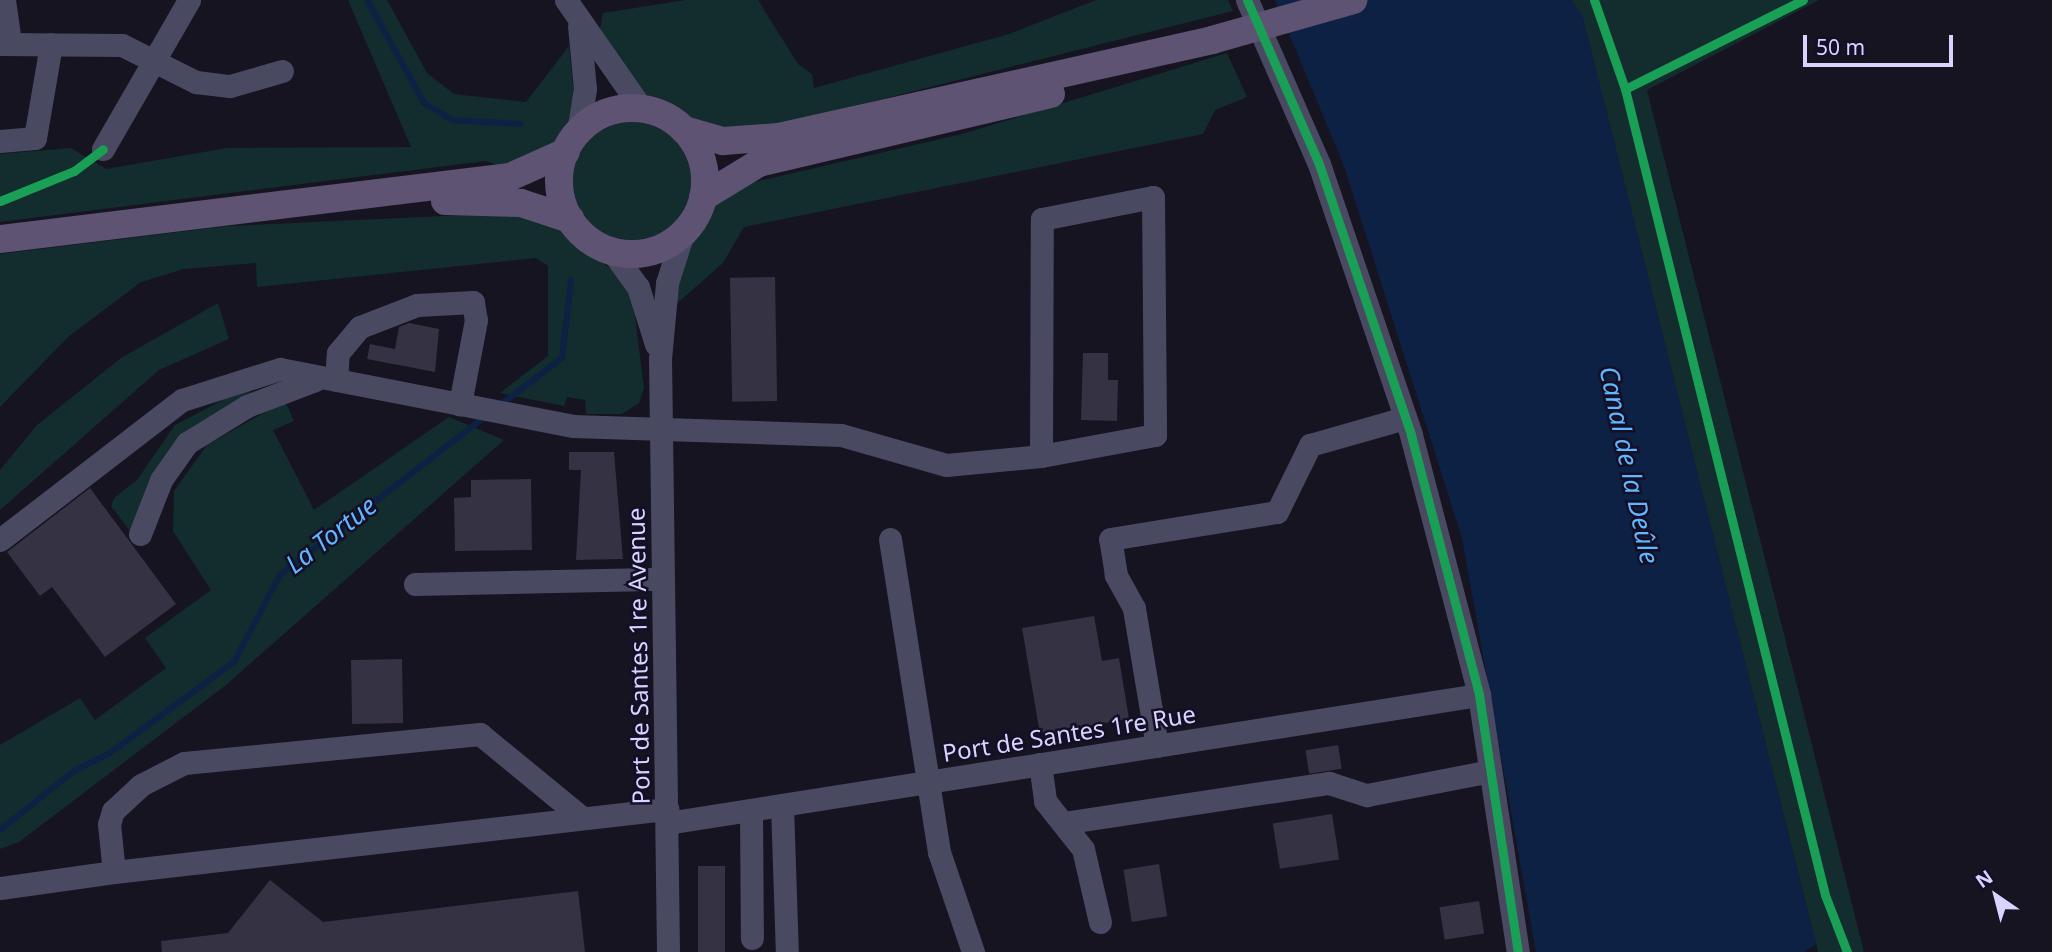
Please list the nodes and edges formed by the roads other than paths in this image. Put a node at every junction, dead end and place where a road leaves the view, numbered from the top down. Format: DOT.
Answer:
graph roads {
  1 [pos="4,0"];
  2 [pos="189,0"];
  3 [pos="1247,0"];
  4 [pos="1353,0"];
  5 [pos="568,2"];
  6 [pos="1212,40"];
  7 [pos="5,43"];
  8 [pos="51,44"];
  9 [pos="156,58"];
  10 [pos="282,71"];
  11 [pos="642,109"];
  12 [pos="684,130"];
  13 [pos="0,141"];
  14 [pos="572,142"];
  15 [pos="103,149"];
  16 [pos="703,197"];
  17 [pos="285,205"];
  18 [pos="570,219"];
  19 [pos="683,233"];
  20 [pos="0,239"];
  21 [pos="611,250"];
  22 [pos="660,359"];
  23 [pos="327,379"];
  24 [pos="467,406"];
  25 [pos="1405,418"];
  26 [pos="661,430"];
  27 [pos="1041,456"];
  28 [pos="140,534"];
  29 [pos="890,539"];
  30 [pos="0,540"];
  31 [pos="663,579"];
  32 [pos="415,584"];
  33 [pos="1479,695"];
  34 [pos="1157,746"];
  35 [pos="1040,764"];
  36 [pos="1490,771"];
  37 [pos="928,782"];
  38 [pos="782,805"];
  39 [pos="751,810"];
  40 [pos="667,816"];
  41 [pos="581,817"];
  42 [pos="1063,823"];
  43 [pos="114,872"];
  44 [pos="0,888"];
  45 [pos="1100,922"];
  46 [pos="752,938"];
  47 [pos="668,952"];
  48 [pos="787,952"];
  49 [pos="973,952"];
  50 [pos="1518,952"];
  1 -- 7 [label="street"];
  2 -- 9 [label="street"];
  3 -- 25 [label="street"];
  4 -- 6 [label="main road, bridge"];
  5 -- 11 [label="street"];
  5 -- 14 [label="street"];
  6 -- 12 [label="main road"];
  6 -- 16 [label="main road"];
  7 -- 8 [label="street"];
  8 -- 9 [label="street"];
  8 -- 13 [label="street"];
  9 -- 10 [label="street"];
  9 -- 15 [label="street"];
  11 -- 12 [label="main road"];
  11 -- 14 [label="main road"];
  12 -- 16 [label="main road"];
  14 -- 17 [label="main road"];
  14 -- 18 [label="main road"];
  16 -- 19 [label="main road"];
  17 -- 18 [label="main road"];
  17 -- 20 [label="main road"];
  18 -- 21 [label="main road"];
  19 -- 21 [label="main road"];
  19 -- 22 [label="street"];
  21 -- 22 [label="street"];
  22 -- 26 [label="street, Port de Santes 1re Avenue"];
  23 -- 24 [label="street"];
  23 -- 24 [label="street"];
  23 -- 28 [label="street"];
  23 -- 30 [label="street"];
  24 -- 26 [label="street"];
  25 -- 33 [label="street"];
  25 -- 34 [label="street"];
  26 -- 27 [label="street"];
  26 -- 31 [label="street, Port de Santes 1re Avenue"];
  27 -- 27 [label="street"];
  29 -- 37 [label="street"];
  31 -- 32 [label="street"];
  31 -- 40 [label="street, Port de Santes 1re Avenue"];
  33 -- 34 [label="street, Port de Santes 1re Rue"];
  33 -- 36 [label="street"];
  34 -- 35 [label="street, Port de Santes 1re Rue"];
  35 -- 37 [label="street, Port de Santes 1re Rue"];
  35 -- 42 [label="street"];
  36 -- 42 [label="street"];
  36 -- 50 [label="street"];
  37 -- 38 [label="street, Port de Santes 1re Rue"];
  37 -- 49 [label="street"];
  38 -- 39 [label="street, Port de Santes 1re Rue"];
  38 -- 48 [label="street"];
  39 -- 40 [label="street, Port de Santes 1re Rue"];
  39 -- 46 [label="street"];
  40 -- 41 [label="street, Port de Santes 1re Rue"];
  40 -- 47 [label="street, Port de Santes 1re Avenue"];
  41 -- 43 [label="street, Port de Santes 1re Rue"];
  41 -- 43 [label="street"];
  42 -- 45 [label="street"];
  43 -- 44 [label="street, Port de Santes 1re Rue"];
}
